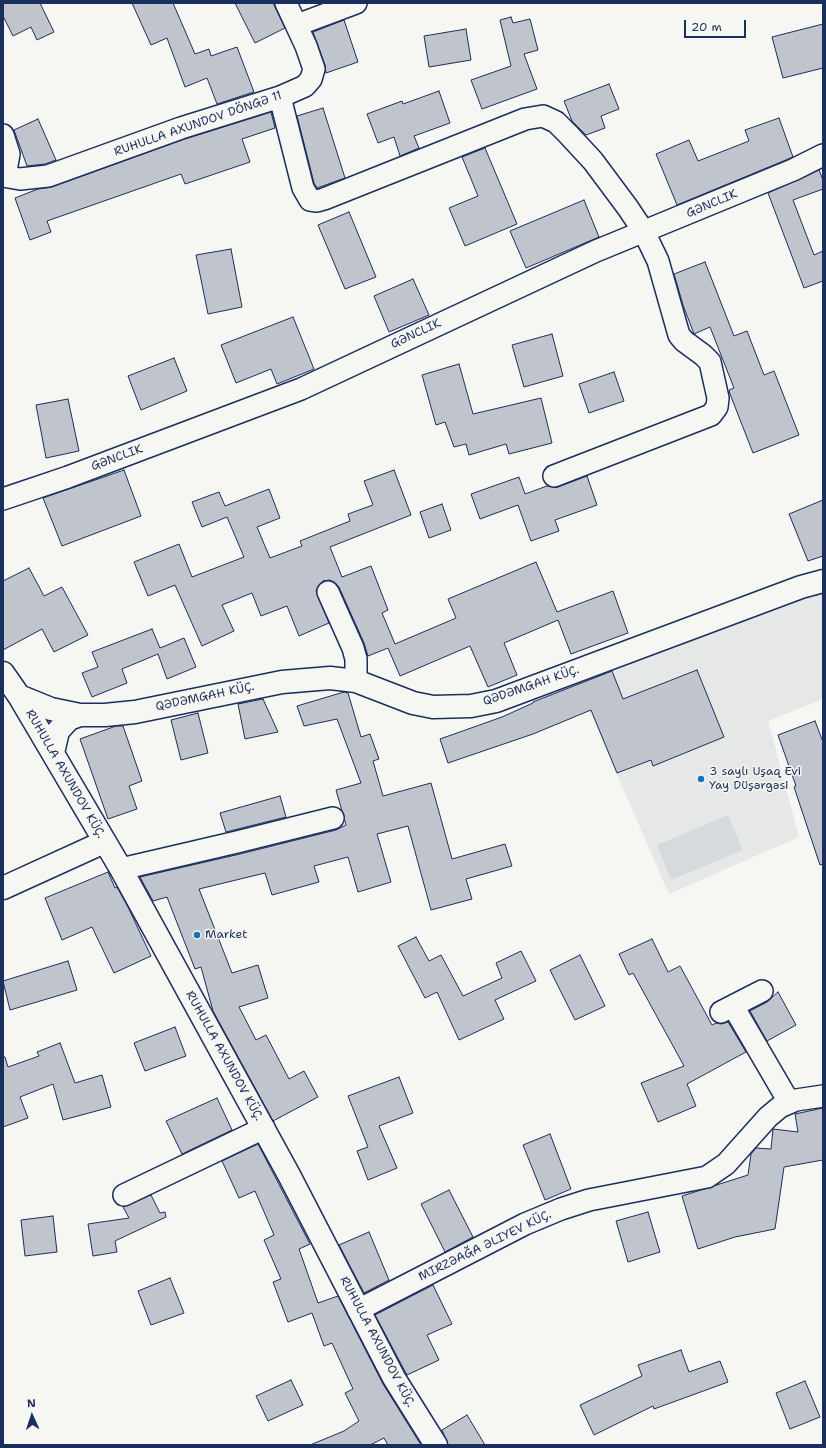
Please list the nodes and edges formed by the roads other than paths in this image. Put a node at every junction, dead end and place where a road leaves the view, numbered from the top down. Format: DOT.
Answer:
graph roads {
  1 [pos="286,3"];
  2 [pos="356,3"];
  3 [pos="297,25"];
  4 [pos="280,97"];
  5 [pos="3,135"];
  6 [pos="823,155"];
  7 [pos="4,176"];
  8 [pos="644,232"];
  9 [pos="554,476"];
  10 [pos="3,499"];
  11 [pos="823,581"];
  12 [pos="328,592"];
  13 [pos="3,673"];
  14 [pos="356,681"];
  15 [pos="19,696"];
  16 [pos="80,715"];
  17 [pos="53,753"];
  18 [pos="333,818"];
  19 [pos="104,842"];
  20 [pos="121,869"];
  21 [pos="3,888"];
  22 [pos="762,991"];
  23 [pos="823,1096"];
  24 [pos="789,1102"];
  25 [pos="264,1128"];
  26 [pos="124,1195"];
  27 [pos="358,1310"];
  28 [pos="436,1445"];
  1 -- 3 [label="street, RUHULLA AXUNDOV DÖNGƏ 11"];
  2 -- 3 [label="street"];
  3 -- 4 [label="street, RUHULLA AXUNDOV DÖNGƏ 11"];
  4 -- 7 [label="street, RUHULLA AXUNDOV DÖNGƏ 11"];
  4 -- 8 [label="street"];
  5 -- 7 [label="street"];
  6 -- 8 [label="street, GƏNCLIK"];
  8 -- 9 [label="street"];
  8 -- 10 [label="street, GƏNCLIK"];
  11 -- 14 [label="street, QƏDƏMGAH KÜÇ."];
  12 -- 14 [label="street"];
  13 -- 15 [label="street, RUHULLA AXUNDOV KÜÇ."];
  14 -- 16 [label="street, QƏDƏMGAH KÜÇ."];
  15 -- 16 [label="street, QƏDƏMGAH KÜÇ."];
  15 -- 17 [label="street, RUHULLA AXUNDOV KÜÇ."];
  16 -- 17 [label="street"];
  17 -- 19 [label="street, RUHULLA AXUNDOV KÜÇ."];
  18 -- 20 [label="street"];
  19 -- 20 [label="street, RUHULLA AXUNDOV KÜÇ."];
  19 -- 21 [label="street"];
  20 -- 25 [label="street, RUHULLA AXUNDOV KÜÇ."];
  22 -- 24 [label="street"];
  23 -- 24 [label="street, MIRZƏAĞA ƏLIYEV KÜÇ."];
  24 -- 27 [label="street, MIRZƏAĞA ƏLIYEV KÜÇ."];
  25 -- 26 [label="street"];
  25 -- 27 [label="street, RUHULLA AXUNDOV KÜÇ."];
  27 -- 28 [label="street, RUHULLA AXUNDOV KÜÇ."];
}
